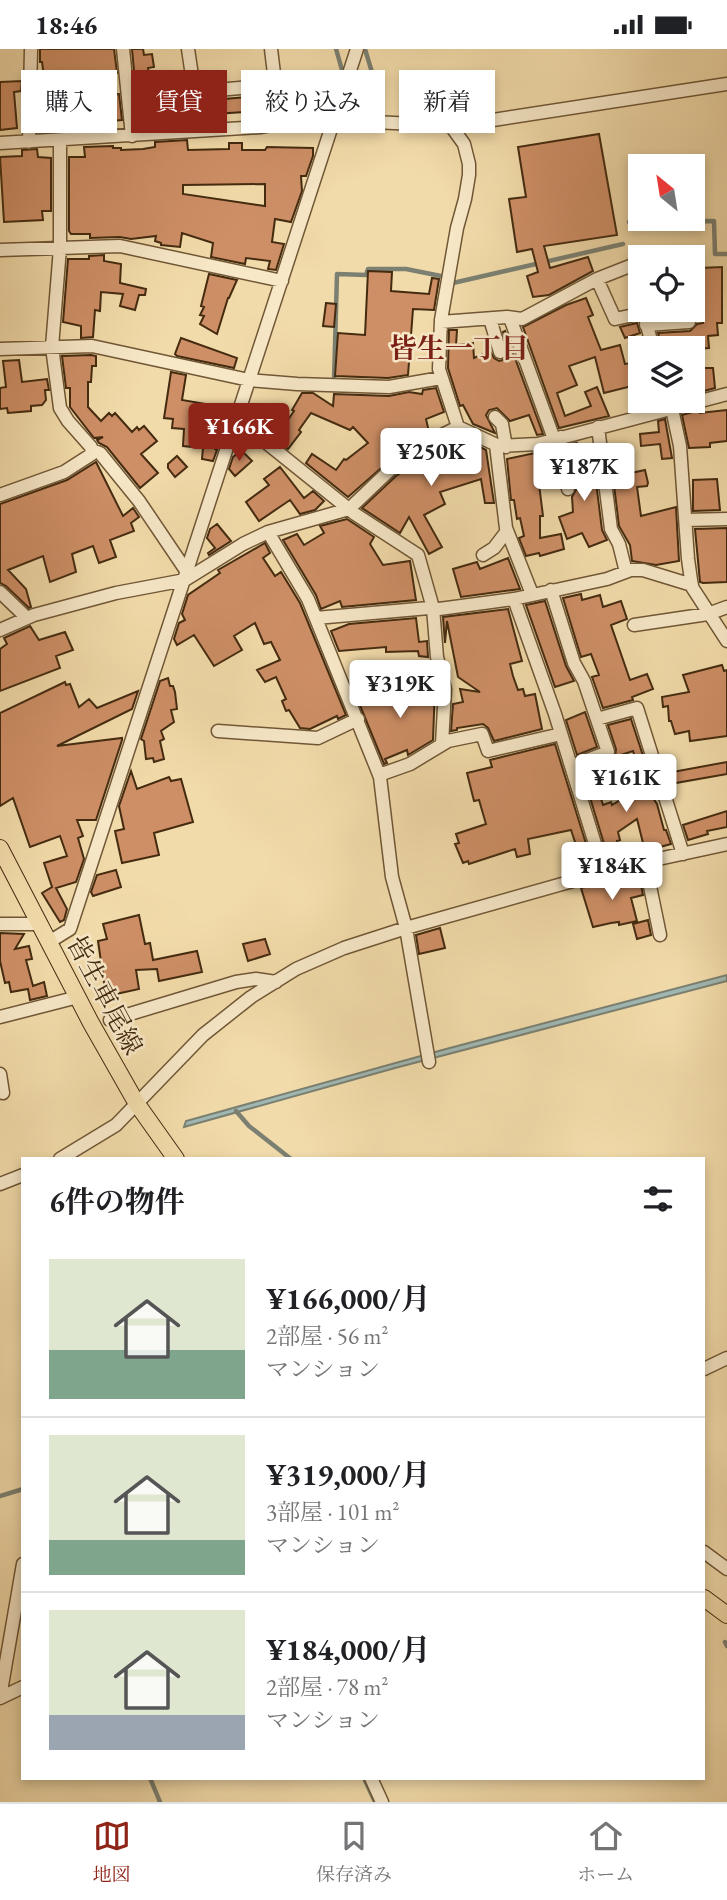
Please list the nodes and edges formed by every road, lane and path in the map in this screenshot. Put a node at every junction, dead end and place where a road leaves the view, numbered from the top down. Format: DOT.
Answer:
graph roads {
  1 [pos="31,49"];
  2 [pos="123,49"];
  3 [pos="188,49"];
  4 [pos="271,49"];
  5 [pos="357,49"];
  6 [pos="273,70"];
  7 [pos="350,70"];
  8 [pos="727,84"];
  9 [pos="241,88"];
  10 [pos="495,119"];
  11 [pos="241,128"];
  12 [pos="330,133"];
  13 [pos="456,133"];
  14 [pos="132,136"];
  15 [pos="60,140"];
  16 [pos="29,142"];
  17 [pos="0,143"];
  18 [pos="60,248"];
  19 [pos="0,250"];
  20 [pos="628,267"];
  21 [pos="597,279"];
  22 [pos="282,281"];
  23 [pos="510,318"];
  24 [pos="628,318"];
  25 [pos="491,319"];
  26 [pos="441,321"];
  27 [pos="52,347"];
  28 [pos="0,349"];
  29 [pos="500,352"];
  30 [pos="441,378"];
  31 [pos="249,380"];
  32 [pos="727,394"];
  33 [pos="705,399"];
  34 [pos="645,413"];
  35 [pos="667,413"];
  36 [pos="495,417"];
  37 [pos="237,420"];
  38 [pos="458,427"];
  39 [pos="598,427"];
  40 [pos="558,438"];
  41 [pos="501,446"];
  42 [pos="92,450"];
  43 [pos="568,489"];
  44 [pos="0,495"];
  45 [pos="349,509"];
  46 [pos="727,519"];
  47 [pos="686,520"];
  48 [pos="508,531"];
  49 [pos="268,532"];
  50 [pos="483,555"];
  51 [pos="626,572"];
  52 [pos="186,576"];
  53 [pos="692,585"];
  54 [pos="551,590"];
  55 [pos="0,591"];
  56 [pos="533,594"];
  57 [pos="514,599"];
  58 [pos="727,607"];
  59 [pos="433,608"];
  60 [pos="708,614"];
  61 [pos="27,618"];
  62 [pos="316,618"];
  63 [pos="634,625"];
  64 [pos="0,630"];
  65 [pos="727,641"];
  66 [pos="358,719"];
  67 [pos="597,719"];
  68 [pos="218,731"];
  69 [pos="561,734"];
  70 [pos="442,744"];
  71 [pos="571,766"];
  72 [pos="379,775"];
  73 [pos="727,844"];
  74 [pos="0,848"];
  75 [pos="683,854"];
  76 [pos="645,862"];
  77 [pos="604,873"];
  78 [pos="0,924"];
  79 [pos="41,924"];
  80 [pos="405,928"];
  81 [pos="660,935"];
  82 [pos="49,942"];
  83 [pos="276,982"];
  84 [pos="78,996"];
  85 [pos="0,1017"];
  86 [pos="110,1020"];
  87 [pos="428,1055"];
  88 [pos="0,1074"];
  89 [pos="3,1093"];
  90 [pos="137,1104"];
  91 [pos="63,1157"];
  92 [pos="175,1157"];
  93 [pos="21,1176"];
  94 [pos="0,1184"];
  95 [pos="727,1358"];
  96 [pos="705,1369"];
  97 [pos="705,1553"];
  98 [pos="727,1569"];
  99 [pos="21,1576"];
  100 [pos="705,1599"];
  101 [pos="727,1615"];
  102 [pos="21,1688"];
  103 [pos="0,1698"];
  104 [pos="373,1780"];
  105 [pos="382,1802"];
  1 -- 16 [label="street"];
  2 -- 14 [label="street"];
  3 -- 9 [label="street"];
  4 -- 6 [label="street"];
  5 -- 7 [label="street"];
  8 -- 10 [label="street"];
  11 -- 14 [label="street"];
  12 -- 22 [label="street"];
  13 -- 26 [label="street"];
  14 -- 15 [label="street"];
  15 -- 16 [label="street"];
  15 -- 18 [label="street"];
  16 -- 17 [label="street"];
  18 -- 19 [label="street"];
  18 -- 22 [label="street"];
  18 -- 27 [label="street"];
  20 -- 21 [label="street"];
  21 -- 23 [label="street"];
  21 -- 24 [label="street"];
  22 -- 31 [label="street"];
  23 -- 25 [label="street"];
  23 -- 40 [label="street"];
  25 -- 26 [label="street"];
  25 -- 29 [label="street"];
  26 -- 30 [label="street"];
  27 -- 28 [label="street"];
  27 -- 31 [label="street"];
  27 -- 42 [label="street"];
  30 -- 31 [label="street"];
  30 -- 38 [label="street"];
  31 -- 37 [label="street"];
  32 -- 33 [label="street"];
  34 -- 39 [label="street"];
  35 -- 47 [label="street"];
  36 -- 41 [label="street"];
  37 -- 45 [label="street"];
  37 -- 52 [label="street"];
  38 -- 41 [label="street"];
  38 -- 45 [label="street"];
  39 -- 40 [label="street"];
  39 -- 51 [label="street"];
  40 -- 41 [label="street"];
  40 -- 43 [label="street"];
  41 -- 48 [label="street"];
  42 -- 44 [label="street"];
  42 -- 52 [label="street"];
  45 -- 49 [label="street"];
  45 -- 59 [label="street"];
  46 -- 47 [label="street"];
  47 -- 53 [label="street"];
  48 -- 50 [label="street"];
  48 -- 56 [label="street"];
  49 -- 52 [label="street"];
  49 -- 62 [label="street"];
  51 -- 53 [label="street"];
  51 -- 54 [label="street"];
  52 -- 61 [label="street"];
  52 -- 82 [label="street"];
  53 -- 60 [label="street"];
  54 -- 56 [label="street"];
  54 -- 67 [label="street"];
  55 -- 61 [label="street"];
  56 -- 57 [label="street"];
  57 -- 59 [label="street"];
  57 -- 69 [label="street"];
  58 -- 60 [label="street"];
  59 -- 62 [label="street"];
  59 -- 70 [label="street"];
  60 -- 63 [label="street"];
  60 -- 65 [label="street"];
  61 -- 64 [label="street"];
  62 -- 66 [label="street"];
  66 -- 68 [label="street"];
  66 -- 72 [label="street"];
  67 -- 71 [label="street"];
  67 -- 75 [label="street"];
  69 -- 70 [label="street"];
  69 -- 71 [label="street"];
  70 -- 72 [label="street"];
  71 -- 77 [label="street"];
  72 -- 80 [label="street"];
  73 -- 75 [label="street"];
  74 -- 79 [label="main road, 皆生車尾線"];
  75 -- 76 [label="street"];
  76 -- 77 [label="street"];
  76 -- 81 [label="street"];
  77 -- 80 [label="street"];
  78 -- 79 [label="street"];
  79 -- 82 [label="main road, 皆生車尾線"];
  80 -- 83 [label="street"];
  80 -- 87 [label="street"];
  82 -- 84 [label="main road, 皆生車尾線"];
  83 -- 86 [label="street"];
  83 -- 90 [label="street"];
  84 -- 85 [label="street"];
  84 -- 90 [label="main road, 皆生車尾線"];
  88 -- 89 [label="street"];
  90 -- 91 [label="street"];
  90 -- 92 [label="main road, 皆生車尾線"];
  93 -- 94 [label="street"];
  95 -- 96 [label="street"];
  97 -- 98 [label="street"];
  99 -- 103 [label="street"];
  100 -- 101 [label="main road"];
  102 -- 103 [label="street"];
  104 -- 105 [label="street"];
}
